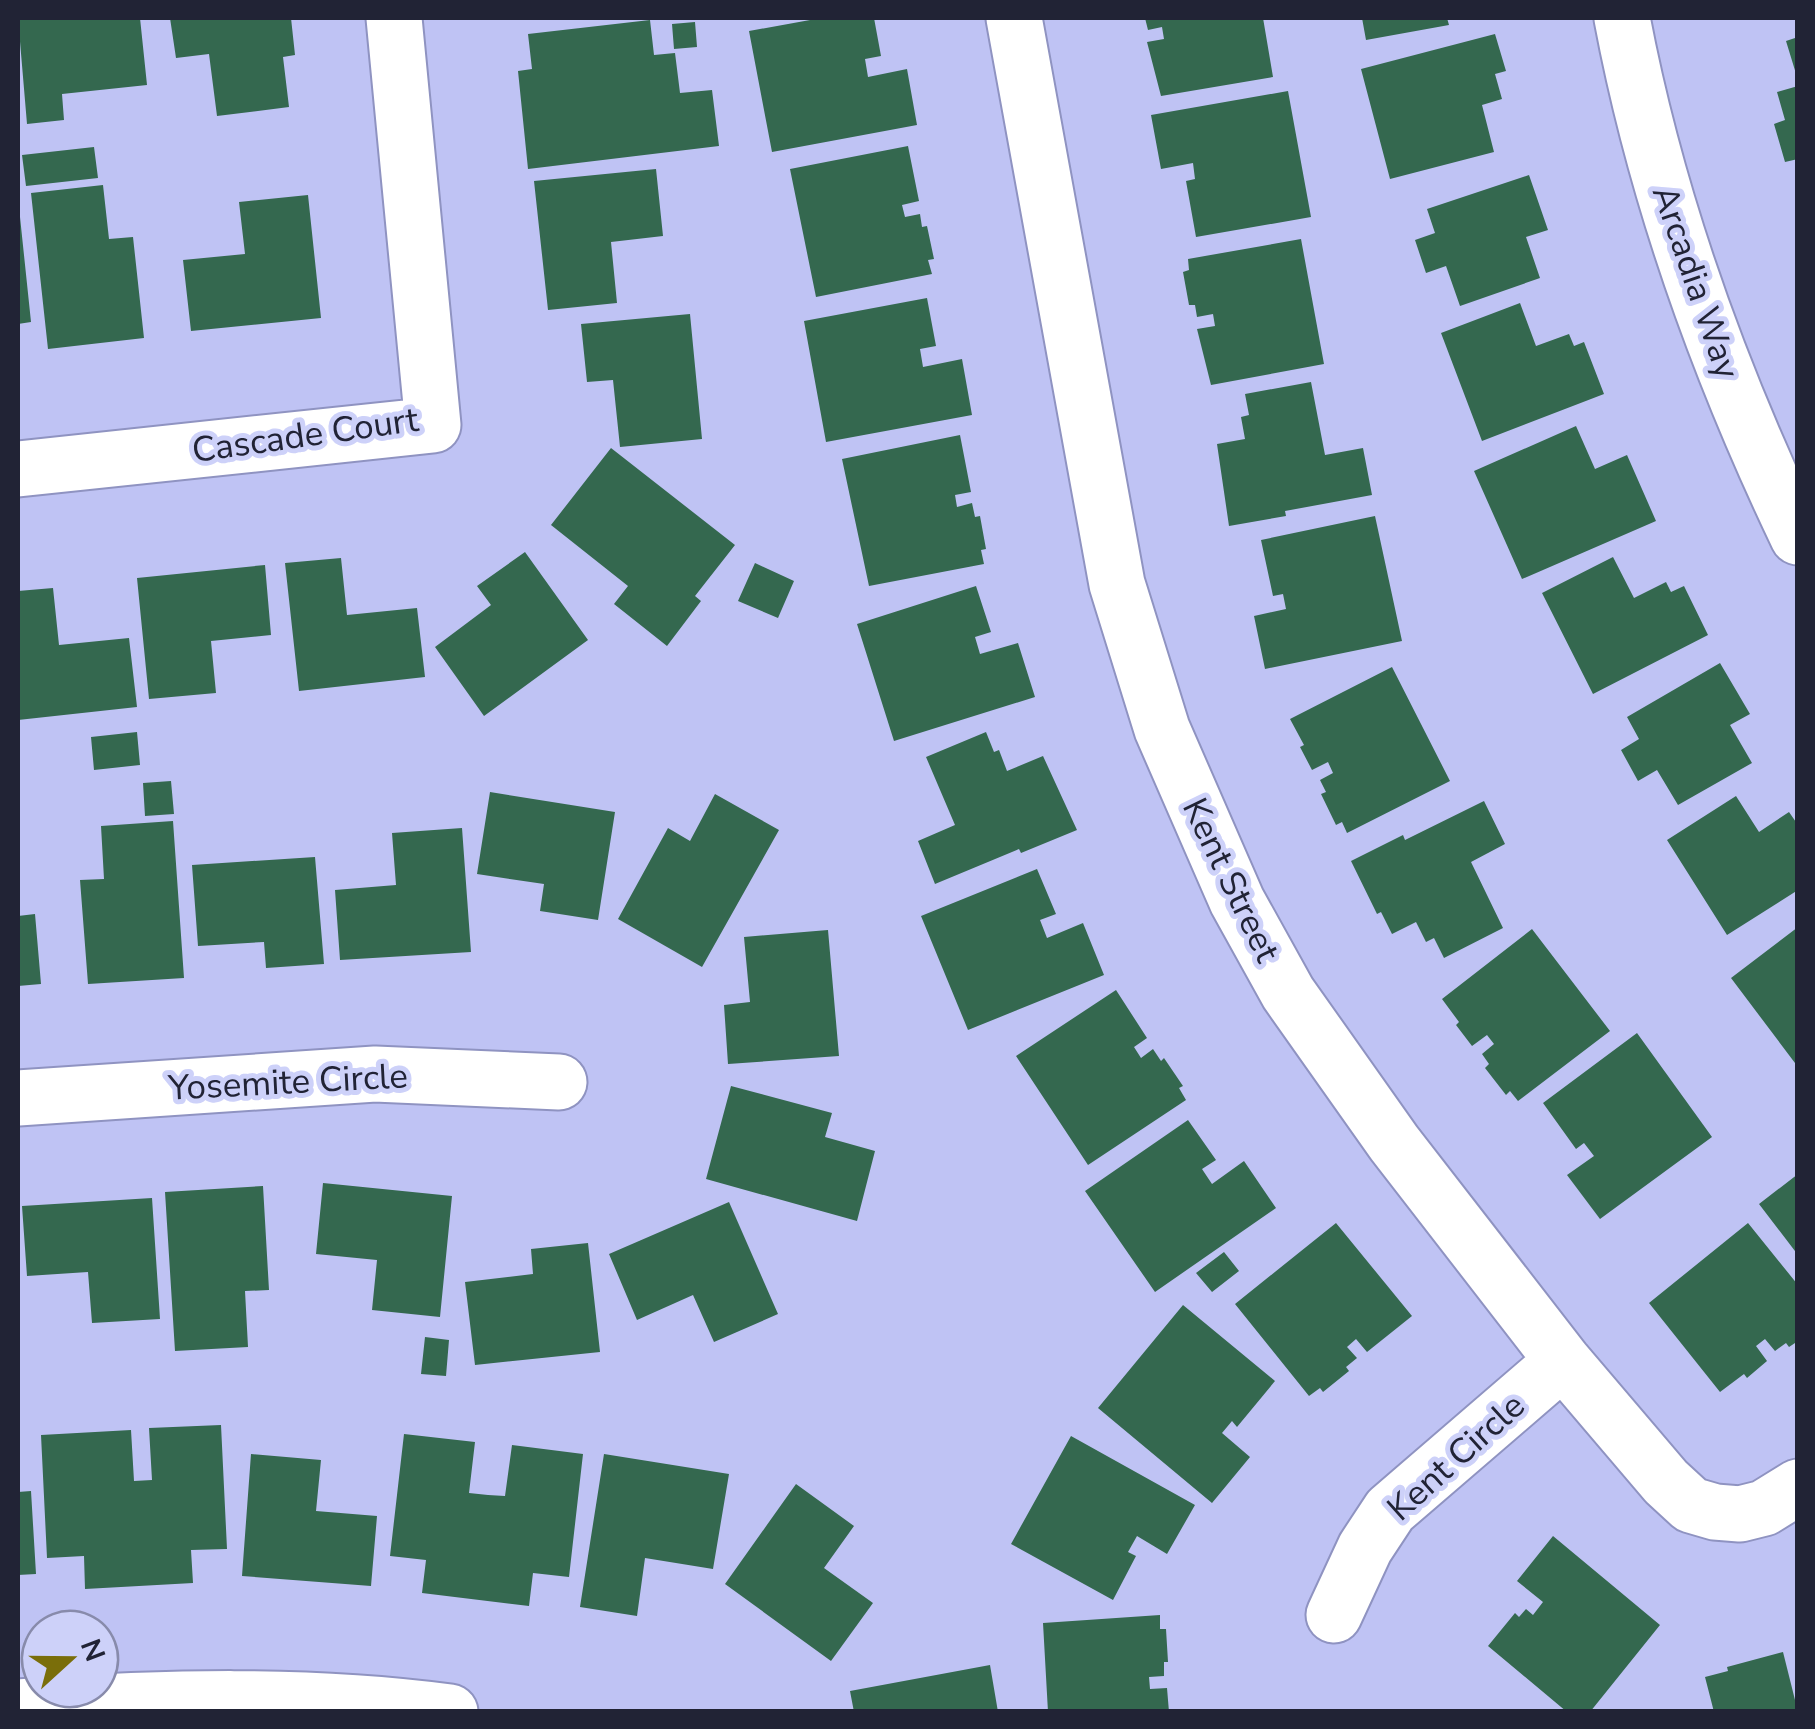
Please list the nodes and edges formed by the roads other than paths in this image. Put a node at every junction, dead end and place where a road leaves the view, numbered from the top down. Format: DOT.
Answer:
graph roads {
  1 [pos="394,18"];
  2 [pos="1014,18"];
  3 [pos="1622,18"];
  4 [pos="18,469"];
  5 [pos="1798,537"];
  6 [pos="559,1082"];
  7 [pos="18,1098"];
  8 [pos="1563,1362"];
  9 [pos="1798,1486"];
  10 [pos="1334,1615"];
  11 [pos="18,1707"];
  12 [pos="450,1712"];
  1 -- 4 [label="street, Cascade Court"];
  2 -- 8 [label="street, Kent Street"];
  3 -- 5 [label="street, Arcadia Way"];
  6 -- 7 [label="street, Yosemite Circle"];
  8 -- 9 [label="street, Kent Street"];
  8 -- 10 [label="street, Kent Circle"];
  11 -- 12 [label="street"];
}
